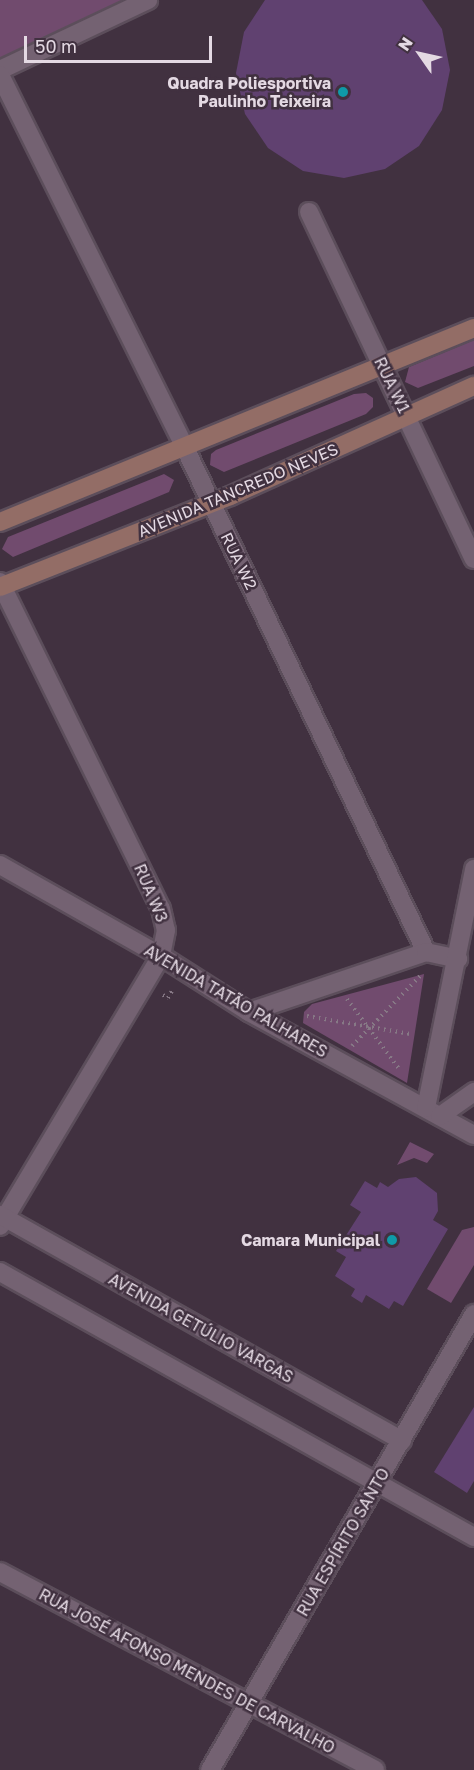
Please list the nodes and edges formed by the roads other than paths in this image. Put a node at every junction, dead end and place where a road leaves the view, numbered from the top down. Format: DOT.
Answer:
graph roads {
  1 [pos="148,0"];
  2 [pos="0,70"];
  3 [pos="0,75"];
  4 [pos="309,212"];
  5 [pos="474,328"];
  6 [pos="382,364"];
  7 [pos="474,386"];
  8 [pos="407,418"];
  9 [pos="185,448"];
  10 [pos="211,504"];
  11 [pos="0,522"];
  12 [pos="474,559"];
  13 [pos="1,585"];
  14 [pos="0,865"];
  15 [pos="474,869"];
  16 [pos="426,952"];
  17 [pos="161,956"];
  18 [pos="458,959"];
  19 [pos="249,1012"];
  20 [pos="474,1092"];
  21 [pos="433,1112"];
  22 [pos="474,1135"];
  23 [pos="2,1220"];
  24 [pos="0,1272"];
  25 [pos="474,1314"];
  26 [pos="402,1441"];
  27 [pos="378,1480"];
  28 [pos="474,1537"];
  29 [pos="0,1572"];
  30 [pos="248,1706"];
  31 [pos="210,1770"];
  32 [pos="375,1770"];
  1 -- 2 [label="street"];
  3 -- 9 [label="street, RUA W2"];
  4 -- 6 [label="street, RUA W1"];
  5 -- 6 [label="street"];
  6 -- 8 [label="street, RUA W1"];
  6 -- 9 [label="street"];
  7 -- 8 [label="street, AVENIDA TANCREDO NEVES"];
  8 -- 10 [label="street, AVENIDA TANCREDO NEVES"];
  8 -- 12 [label="street, RUA W1"];
  9 -- 10 [label="street, RUA W2"];
  9 -- 11 [label="street"];
  10 -- 13 [label="street, AVENIDA TANCREDO NEVES"];
  10 -- 16 [label="street, RUA W2"];
  13 -- 17 [label="street, RUA W3"];
  14 -- 17 [label="street, AVENIDA TATÃO PALHARES"];
  15 -- 18 [label="street"];
  16 -- 18 [label="street"];
  16 -- 19 [label="street"];
  17 -- 19 [label="street, AVENIDA TATÃO PALHARES"];
  17 -- 23 [label="street, RUA W3"];
  18 -- 21 [label="street"];
  19 -- 21 [label="street, AVENIDA TATÃO PALHARES"];
  20 -- 21 [label="street"];
  21 -- 22 [label="street, AVENIDA TATÃO PALHARES"];
  23 -- 26 [label="street, AVENIDA GETÚLIO VARGAS"];
  24 -- 27 [label="street"];
  25 -- 26 [label="street, RUA ESPÍRITO SANTO"];
  26 -- 27 [label="street, RUA ESPÍRITO SANTO"];
  27 -- 28 [label="street"];
  27 -- 30 [label="street, RUA ESPÍRITO SANTO"];
  29 -- 30 [label="street, RUA JOSÉ AFONSO MENDES DE CARVALHO"];
  30 -- 31 [label="street, RUA ESPÍRITO SANTO"];
  30 -- 32 [label="street, RUA JOSÉ AFONSO MENDES DE CARVALHO"];
}
